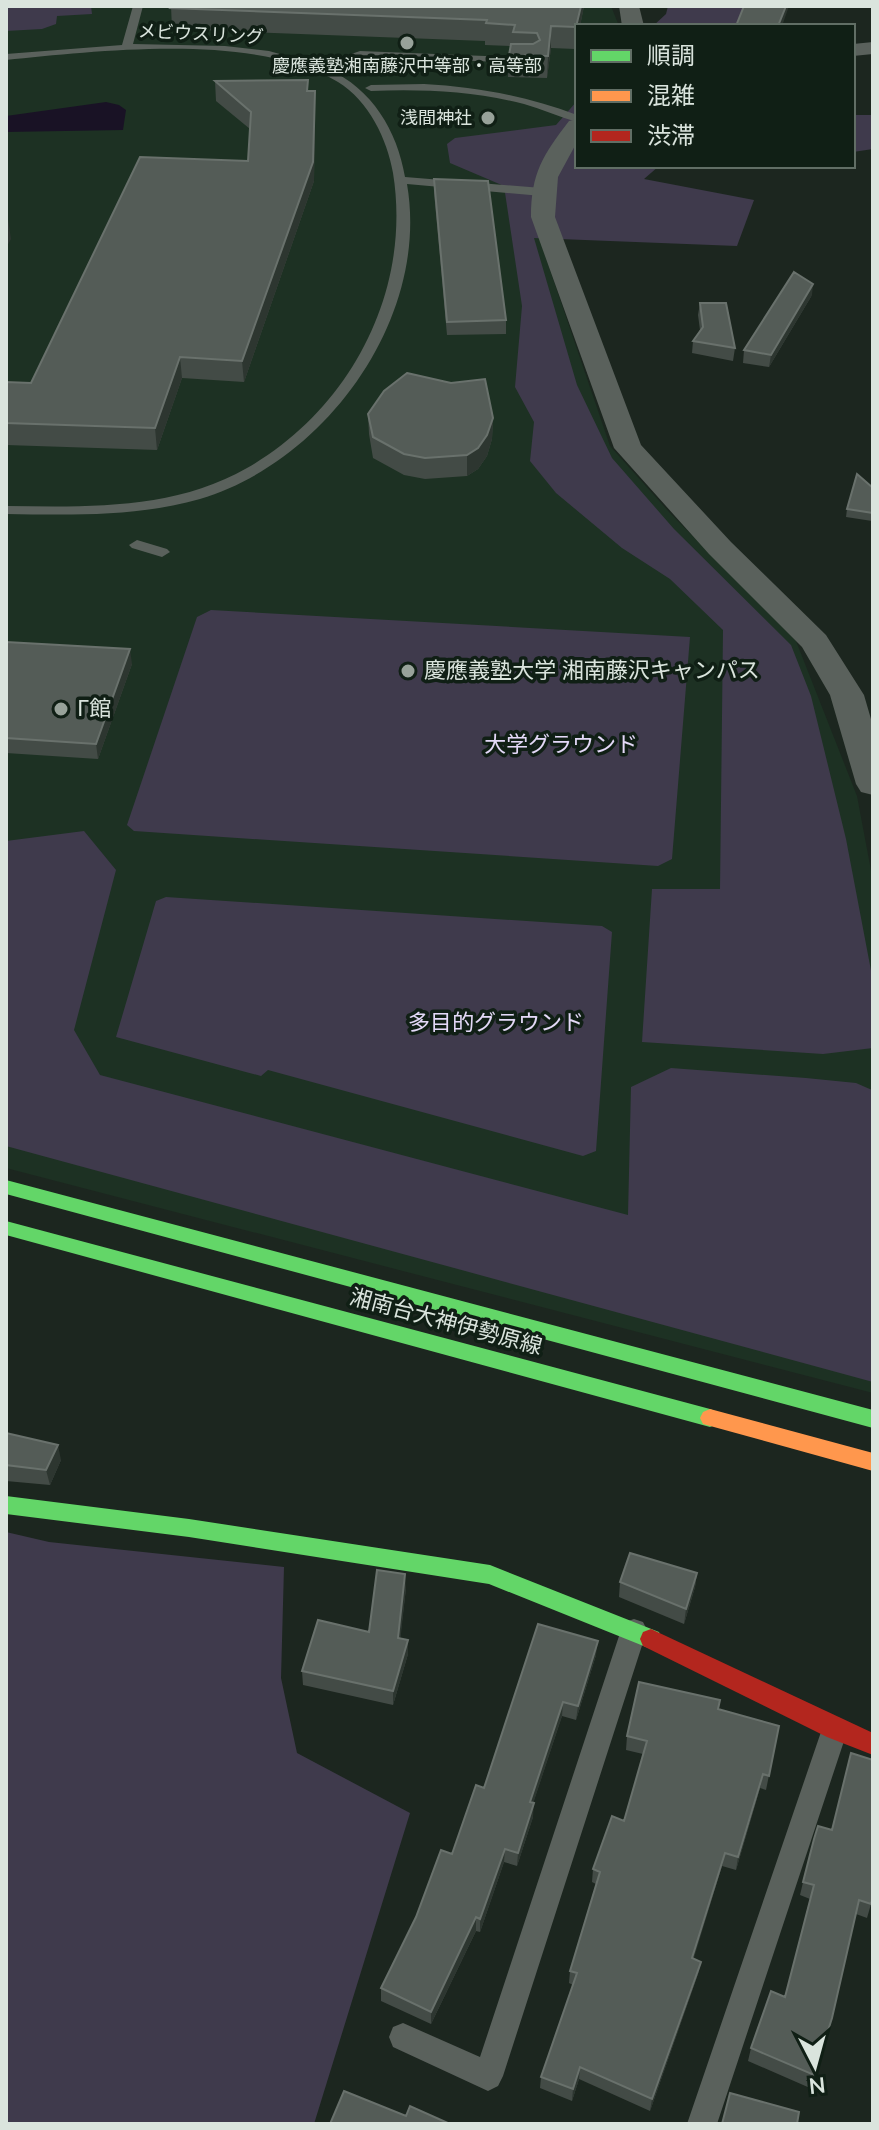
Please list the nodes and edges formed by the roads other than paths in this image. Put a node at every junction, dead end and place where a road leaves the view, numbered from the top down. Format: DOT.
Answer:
graph roads {
  1 [pos="138,6"];
  2 [pos="126,49"];
  3 [pos="6,57"];
  4 [pos="532,60"];
  5 [pos="319,69"];
  6 [pos="371,88"];
  7 [pos="575,118"];
  8 [pos="575,129"];
  9 [pos="402,180"];
  10 [pos="542,192"];
  11 [pos="6,510"];
  12 [pos="137,545"];
  13 [pos="162,552"];
  14 [pos="860,695"];
  15 [pos="873,784"];
  16 [pos="6,1187"];
  17 [pos="6,1228"];
  18 [pos="873,1419"];
  19 [pos="873,1462"];
  20 [pos="6,1505"];
  21 [pos="634,1630"];
  22 [pos="835,1729"];
  23 [pos="873,1744"];
  24 [pos="403,2037"];
  25 [pos="702,2124"];
  1 -- 2 [label="lane"];
  2 -- 3 [label="lane, メビウスリング"];
  2 -- 5 [label="lane, メビウスリング"];
  4 -- 5 [label="lane"];
  5 -- 9 [label="lane, メビウスリング"];
  6 -- 7 [label="lane"];
  8 -- 10 [label="street"];
  9 -- 10 [label="lane"];
  9 -- 11 [label="lane, メビウスリング"];
  10 -- 14 [label="street"];
  12 -- 13 [label="lane"];
  14 -- 15 [label="street"];
  16 -- 18 [label="street, 湘南台大神伊勢原線"];
  17 -- 19 [label="street, 湘南台大神伊勢原線"];
  20 -- 21 [label="street"];
  21 -- 22 [label="street"];
  21 -- 24 [label="lane"];
  22 -- 23 [label="street"];
  22 -- 25 [label="lane"];
}
